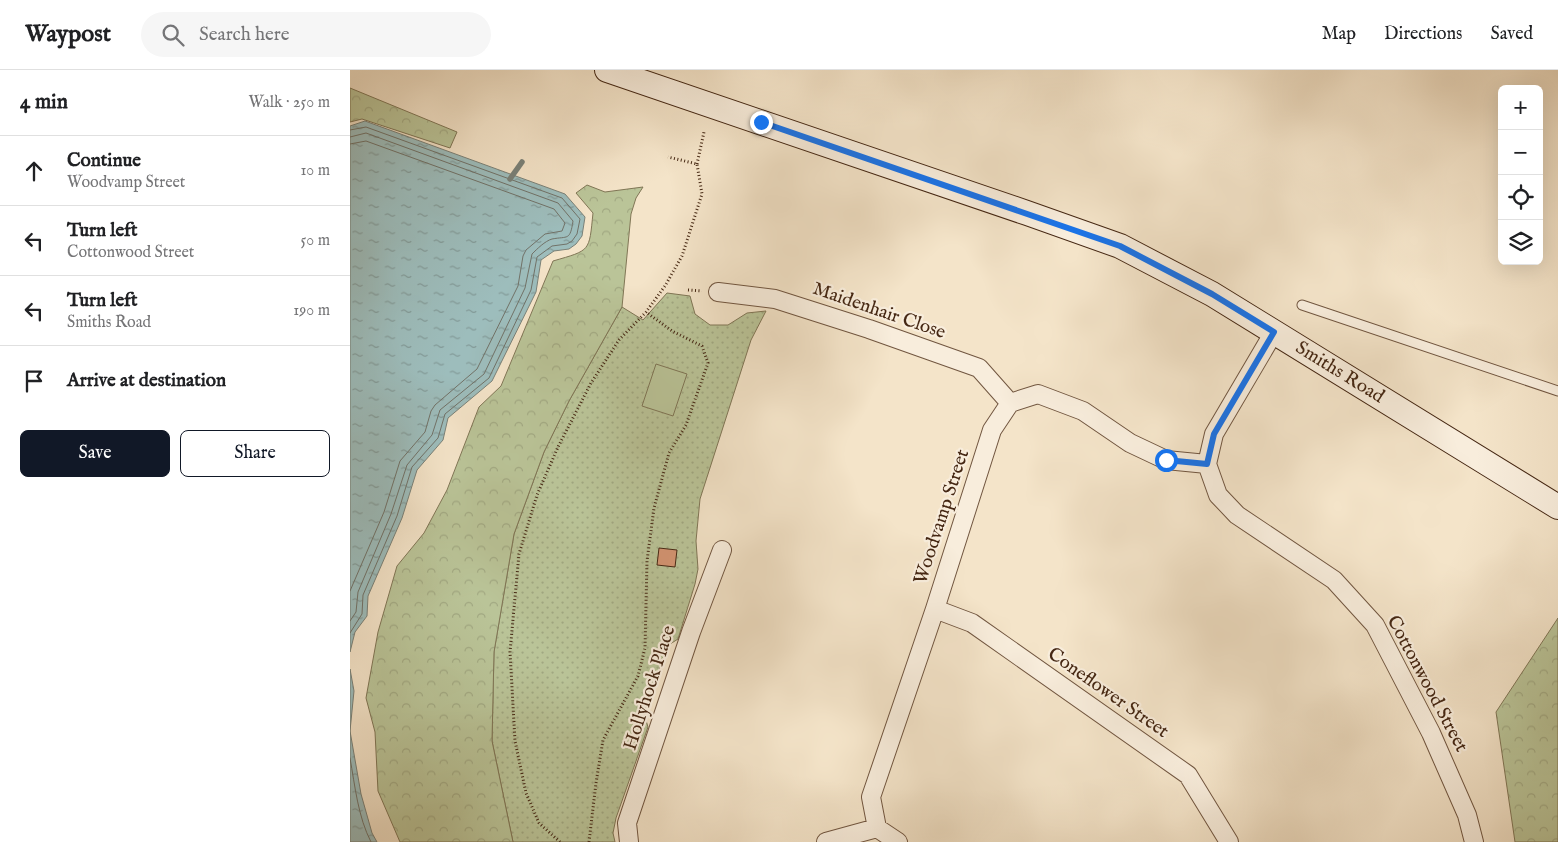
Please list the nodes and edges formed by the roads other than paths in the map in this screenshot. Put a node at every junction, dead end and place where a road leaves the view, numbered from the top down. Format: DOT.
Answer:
graph roads {
  1 [pos="607,70"];
  2 [pos="718,292"];
  3 [pos="1302,305"];
  4 [pos="1274,332"];
  5 [pos="1558,391"];
  6 [pos="1010,403"];
  7 [pos="1207,464"];
  8 [pos="1556,501"];
  9 [pos="722,550"];
  10 [pos="935,609"];
  11 [pos="877,828"];
  12 [pos="629,842"];
  13 [pos="826,842"];
  14 [pos="898,842"];
  15 [pos="1229,842"];
  16 [pos="1474,842"];
  1 -- 4 [label="main road, Smiths Road"];
  2 -- 6 [label="street, Maidenhair Close"];
  3 -- 5 [label="lane"];
  4 -- 7 [label="street"];
  4 -- 8 [label="main road, Smiths Road"];
  6 -- 7 [label="street"];
  6 -- 10 [label="street, Woodvamp Street"];
  7 -- 16 [label="street, Cottonwood Street"];
  9 -- 12 [label="street, Hollyhock Place"];
  10 -- 11 [label="street, Woodvamp Street"];
  10 -- 15 [label="street, Coneflower Street"];
  11 -- 13 [label="street"];
  11 -- 14 [label="street"];
}
